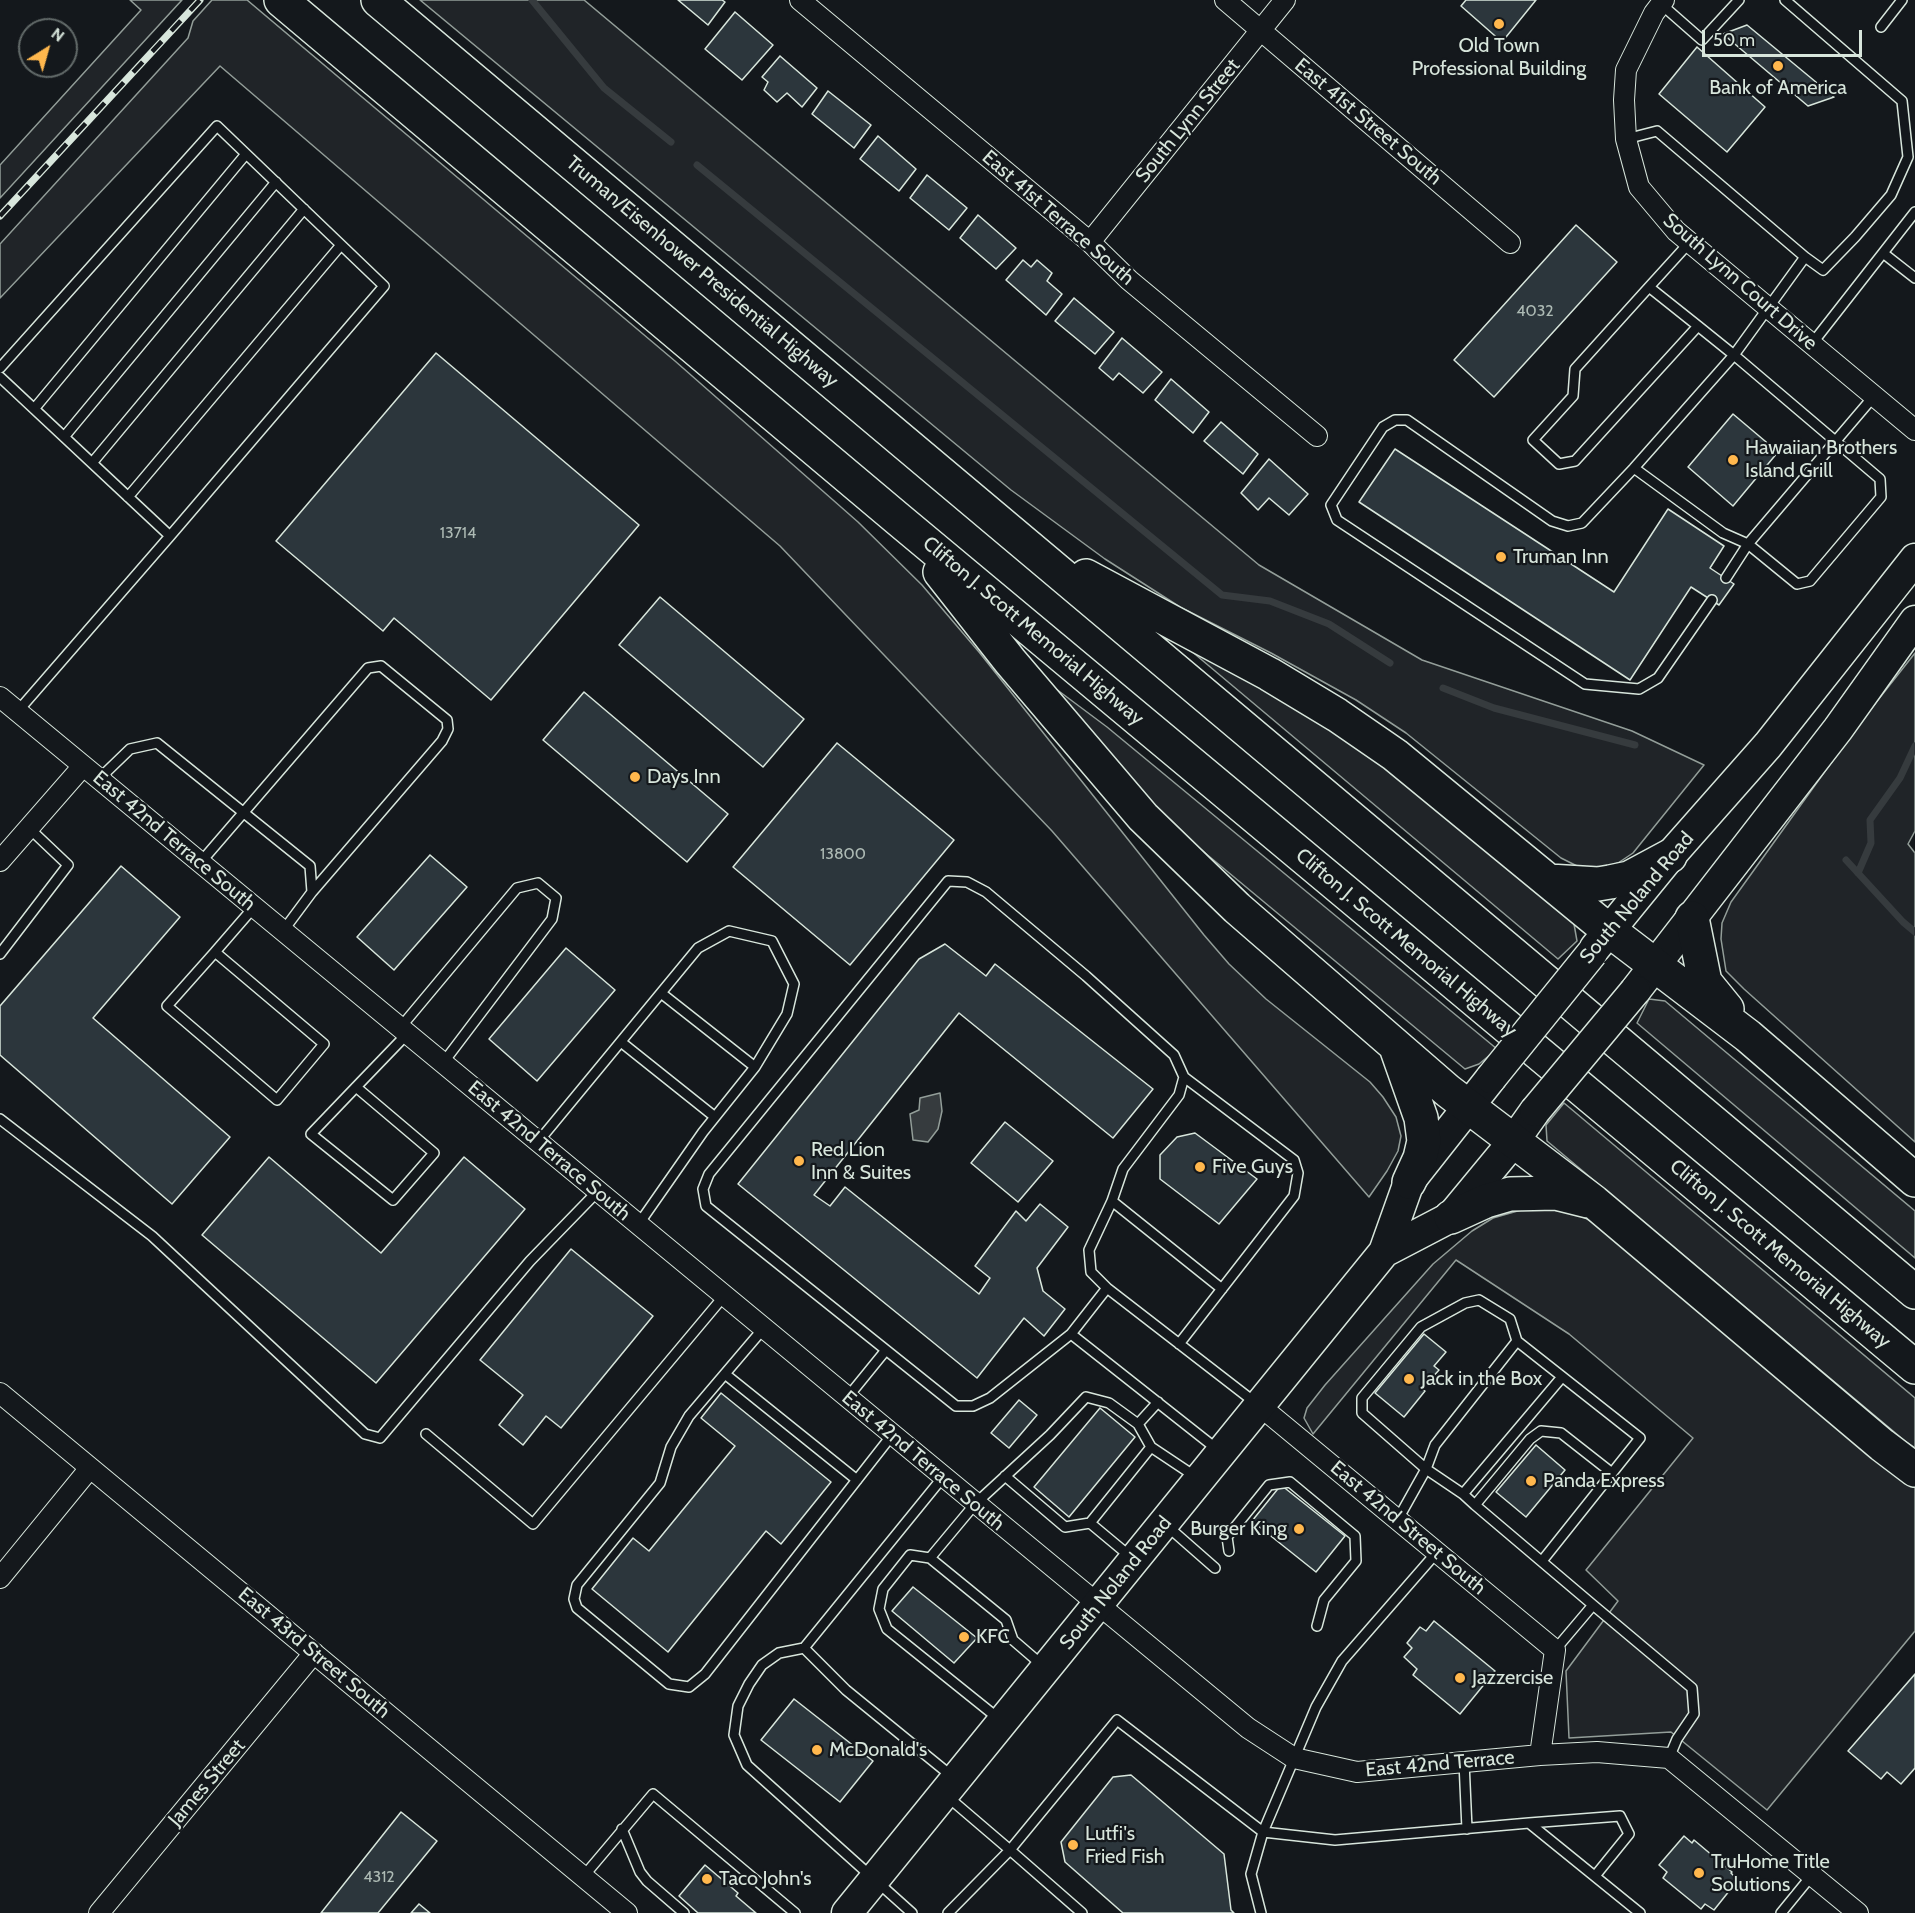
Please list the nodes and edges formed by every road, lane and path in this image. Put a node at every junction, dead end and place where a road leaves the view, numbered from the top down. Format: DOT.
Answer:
graph roads {
  1 [pos="281,0"];
  2 [pos="378,0"];
  3 [pos="800,0"];
  4 [pos="1225,0"];
  5 [pos="1285,0"];
  6 [pos="1739,0"];
  7 [pos="1785,0"];
  8 [pos="1902,0"];
  9 [pos="1662,2"];
  10 [pos="1881,27"];
  11 [pos="1261,30"];
  12 [pos="1626,139"];
  13 [pos="246,154"];
  14 [pos="276,182"];
  15 [pos="304,209"];
  16 [pos="1915,212"];
  17 [pos="1090,242"];
  18 [pos="1510,243"];
  19 [pos="1689,243"];
  20 [pos="341,245"];
  21 [pos="1883,253"];
  22 [pos="1806,257"];
  23 [pos="1915,278"];
  24 [pos="1649,287"];
  25 [pos="1767,309"];
  26 [pos="1698,326"];
  27 [pos="1811,345"];
  28 [pos="1734,355"];
  29 [pos="0,368"];
  30 [pos="0,377"];
  31 [pos="1874,396"];
  32 [pos="34,409"];
  33 [pos="1915,430"];
  34 [pos="1317,436"];
  35 [pos="64,437"];
  36 [pos="1837,441"];
  37 [pos="92,462"];
  38 [pos="1634,468"];
  39 [pos="128,497"];
  40 [pos="898,519"];
  41 [pos="170,536"];
  42 [pos="1026,544"];
  43 [pos="1748,544"];
  44 [pos="1915,559"];
  45 [pos="1726,578"];
  46 [pos="1712,600"];
  47 [pos="1915,621"];
  48 [pos="0,697"];
  49 [pos="18,711"];
  50 [pos="91,773"];
  51 [pos="243,813"];
  52 [pos="29,828"];
  53 [pos="1670,856"];
  54 [pos="0,861"];
  55 [pos="200,863"];
  56 [pos="1549,880"];
  57 [pos="312,892"];
  58 [pos="254,907"];
  59 [pos="1692,918"];
  60 [pos="283,931"];
  61 [pos="1601,942"];
  62 [pos="215,952"];
  63 [pos="0,954"];
  64 [pos="1656,965"];
  65 [pos="661,993"];
  66 [pos="404,1031"];
  67 [pos="1748,1036"];
  68 [pos="621,1042"];
  69 [pos="1397,1048"];
  70 [pos="442,1063"];
  71 [pos="755,1067"];
  72 [pos="1184,1077"];
  73 [pos="356,1087"];
  74 [pos="1467,1107"];
  75 [pos="715,1117"];
  76 [pos="0,1119"];
  77 [pos="538,1142"];
  78 [pos="1513,1142"];
  79 [pos="1915,1180"];
  80 [pos="1409,1182"];
  81 [pos="597,1192"];
  82 [pos="1112,1201"];
  83 [pos="1594,1202"];
  84 [pos="1451,1217"];
  85 [pos="638,1225"];
  86 [pos="1384,1252"];
  87 [pos="1107,1288"];
  88 [pos="1222,1289"];
  89 [pos="1915,1292"];
  90 [pos="724,1296"];
  91 [pos="763,1329"];
  92 [pos="1071,1334"];
  93 [pos="1517,1341"];
  94 [pos="1179,1344"];
  95 [pos="886,1350"];
  96 [pos="1915,1367"];
  97 [pos="725,1374"];
  98 [pos="1562,1377"];
  99 [pos="0,1393"];
  100 [pos="847,1398"];
  101 [pos="1158,1402"];
  102 [pos="1260,1406"];
  103 [pos="1138,1424"];
  104 [pos="426,1434"];
  105 [pos="892,1435"];
  106 [pos="1151,1447"];
  107 [pos="1222,1453"];
  108 [pos="90,1468"];
  109 [pos="1426,1469"];
  110 [pos="1915,1470"];
  111 [pos="1612,1473"];
  112 [pos="1005,1476"];
  113 [pos="943,1477"];
  114 [pos="857,1480"];
  115 [pos="1200,1480"];
  116 [pos="1463,1494"];
  117 [pos="975,1504"];
  118 [pos="1475,1504"];
  119 [pos="1398,1519"];
  120 [pos="1090,1523"];
  121 [pos="1164,1524"];
  122 [pos="1229,1551"];
  123 [pos="1437,1552"];
  124 [pos="930,1558"];
  125 [pos="1134,1560"];
  126 [pos="1542,1561"];
  127 [pos="1215,1568"];
  128 [pos="0,1578"];
  129 [pos="1098,1605"];
  130 [pos="1593,1605"];
  131 [pos="1317,1626"];
  132 [pos="804,1648"];
  133 [pos="1555,1650"];
  134 [pos="314,1653"];
  135 [pos="1046,1669"];
  136 [pos="1002,1722"];
  137 [pos="1540,1755"];
  138 [pos="1294,1758"];
  139 [pos="1669,1758"];
  140 [pos="1464,1762"];
  141 [pos="950,1787"];
  142 [pos="1529,1823"];
  143 [pos="622,1829"];
  144 [pos="1467,1829"];
  145 [pos="1263,1832"];
  146 [pos="1010,1850"];
  147 [pos="1812,1875"];
  148 [pos="583,1876"];
  149 [pos="1595,1876"];
  150 [pos="875,1878"];
  151 [pos="99,1913"];
  152 [pos="627,1913"];
  153 [pos="684,1913"];
  154 [pos="795,1913"];
  155 [pos="846,1913"];
  156 [pos="912,1913"];
  157 [pos="948,1913"];
  158 [pos="1082,1913"];
  159 [pos="1262,1913"];
  160 [pos="1640,1913"];
  161 [pos="1781,1913"];
  162 [pos="1858,1913"];
  1 -- 40 [label="highway"];
  2 -- 42 [label="highway, Truman/Eisenhower Presidential Highway"];
  3 -- 17 [label="street, East 41st Terrace South"];
  4 -- 11 [label="street, East 41st Street South"];
  5 -- 11 [label="street, South Lynn Street"];
  6 -- 9 [label="lane"];
  7 -- 22 [label="lane"];
  8 -- 10 [label="lane"];
  9 -- 12 [label="street, South Lynn Court Drive"];
  11 -- 17 [label="street, South Lynn Street"];
  11 -- 18 [label="street, East 41st Street South"];
  12 -- 19 [label="street, South Lynn Court Drive"];
  12 -- 22 [label="lane"];
  13 -- 14 [label="lane"];
  13 -- 29 [label="lane"];
  13 -- 32 [label="lane"];
  14 -- 15 [label="lane"];
  14 -- 35 [label="lane"];
  15 -- 20 [label="lane"];
  15 -- 37 [label="lane"];
  16 -- 21 [label="lane"];
  17 -- 34 [label="street, East 41st Terrace South"];
  19 -- 24 [label="lane"];
  19 -- 25 [label="street, South Lynn Court Drive"];
  20 -- 39 [label="lane"];
  20 -- 41 [label="lane"];
  21 -- 23 [label="lane"];
  21 -- 27 [label="lane"];
  22 -- 25 [label="lane"];
  24 -- 26 [label="lane"];
  24 -- 26 [label="lane"];
  25 -- 27 [label="street, South Lynn Court Drive"];
  25 -- 28 [label="lane"];
  26 -- 28 [label="lane"];
  27 -- 31 [label="street, South Lynn Court Drive"];
  28 -- 36 [label="lane"];
  28 -- 38 [label="lane"];
  30 -- 32 [label="lane"];
  31 -- 33 [label="street, South Lynn Court Drive"];
  31 -- 36 [label="lane"];
  32 -- 35 [label="lane"];
  35 -- 37 [label="lane"];
  36 -- 43 [label="lane"];
  36 -- 43 [label="lane"];
  37 -- 39 [label="lane"];
  38 -- 43 [label="lane"];
  38 -- 46 [label="lane"];
  39 -- 41 [label="lane"];
  40 -- 69 [label="highway"];
  40 -- 96 [label="highway, Clifton J. Scott Memorial Highway"];
  41 -- 49 [label="lane"];
  42 -- 56 [label="highway"];
  42 -- 89 [label="highway"];
  43 -- 45 [label="lane"];
  44 -- 53 [label="main road, South Noland Road"];
  47 -- 59 [label="main road, South Noland Road"];
  48 -- 49 [label="street, East 42nd Terrace South"];
  49 -- 50 [label="street, East 42nd Terrace South"];
  50 -- 51 [label="lane"];
  50 -- 52 [label="street"];
  50 -- 55 [label="street, East 42nd Terrace South"];
  51 -- 55 [label="lane"];
  51 -- 57 [label="lane"];
  51 -- 57 [label="lane"];
  52 -- 54 [label="street"];
  52 -- 63 [label="lane"];
  53 -- 56 [label="highway"];
  53 -- 61 [label="main road, South Noland Road"];
  55 -- 58 [label="street, East 42nd Terrace South"];
  56 -- 61 [label="highway"];
  57 -- 60 [label="lane"];
  58 -- 60 [label="street, East 42nd Terrace South"];
  58 -- 62 [label="lane"];
  59 -- 64 [label="main road, South Noland Road"];
  59 -- 67 [label="highway"];
  60 -- 66 [label="street, East 42nd Terrace South"];
  61 -- 64 [label="highway"];
  61 -- 74 [label="main road, South Noland Road, bridge"];
  62 -- 62 [label="lane"];
  64 -- 67 [label="highway"];
  64 -- 78 [label="main road, South Noland Road, bridge"];
  65 -- 68 [label="lane"];
  65 -- 71 [label="lane"];
  65 -- 71 [label="lane"];
  66 -- 70 [label="street, East 42nd Terrace South"];
  66 -- 70 [label="lane"];
  66 -- 73 [label="lane"];
  67 -- 79 [label="highway"];
  68 -- 75 [label="lane"];
  68 -- 77 [label="lane"];
  69 -- 74 [label="highway"];
  69 -- 80 [label="highway"];
  70 -- 77 [label="street, East 42nd Terrace South"];
  71 -- 75 [label="lane"];
  72 -- 82 [label="lane"];
  72 -- 88 [label="lane"];
  72 -- 95 [label="lane"];
  73 -- 73 [label="lane"];
  74 -- 78 [label="highway"];
  74 -- 80 [label="main road, South Noland Road"];
  75 -- 85 [label="lane"];
  76 -- 81 [label="lane"];
  77 -- 81 [label="street, East 42nd Terrace South"];
  78 -- 83 [label="highway"];
  78 -- 84 [label="main road, South Noland Road"];
  80 -- 86 [label="main road, South Noland Road"];
  81 -- 85 [label="street, East 42nd Terrace South"];
  82 -- 87 [label="lane"];
  82 -- 88 [label="lane"];
  83 -- 84 [label="highway"];
  83 -- 110 [label="highway"];
  84 -- 86 [label="main road, South Noland Road"];
  85 -- 90 [label="street, East 42nd Terrace South"];
  86 -- 102 [label="main road, South Noland Road"];
  87 -- 92 [label="lane"];
  87 -- 94 [label="lane"];
  88 -- 94 [label="lane"];
  90 -- 91 [label="street, East 42nd Terrace South"];
  90 -- 104 [label="lane"];
  91 -- 97 [label="lane"];
  91 -- 100 [label="street, East 42nd Terrace South"];
  92 -- 95 [label="lane"];
  92 -- 101 [label="lane"];
  93 -- 98 [label="lane"];
  93 -- 109 [label="lane"];
  93 -- 109 [label="lane"];
  94 -- 102 [label="lane"];
  95 -- 100 [label="lane"];
  97 -- 114 [label="lane"];
  97 -- 114 [label="lane"];
  98 -- 111 [label="lane"];
  98 -- 116 [label="lane"];
  99 -- 108 [label="street, East 43rd Street South"];
  100 -- 105 [label="street, East 42nd Terrace South"];
  101 -- 103 [label="lane"];
  101 -- 107 [label="lane"];
  102 -- 107 [label="main road, South Noland Road"];
  102 -- 119 [label="street, East 42nd Street South"];
  103 -- 106 [label="lane"];
  103 -- 112 [label="lane"];
  105 -- 113 [label="street, East 42nd Terrace South"];
  105 -- 114 [label="lane"];
  106 -- 115 [label="lane"];
  106 -- 120 [label="lane"];
  107 -- 115 [label="main road, South Noland Road"];
  108 -- 128 [label="street"];
  108 -- 134 [label="street, East 43rd Street South"];
  109 -- 116 [label="lane"];
  109 -- 119 [label="lane"];
  111 -- 118 [label="lane"];
  111 -- 126 [label="lane"];
  112 -- 117 [label="lane"];
  112 -- 120 [label="lane"];
  113 -- 117 [label="street, East 42nd Terrace South"];
  113 -- 132 [label="lane"];
  115 -- 121 [label="main road, South Noland Road"];
  116 -- 118 [label="lane"];
  117 -- 124 [label="lane"];
  117 -- 129 [label="street, East 42nd Terrace South"];
  118 -- 126 [label="lane"];
  119 -- 123 [label="street, East 42nd Street South"];
  120 -- 125 [label="lane"];
  121 -- 125 [label="main road, South Noland Road"];
  121 -- 127 [label="lane"];
  122 -- 131 [label="lane"];
  123 -- 133 [label="street, East 42nd Street South"];
  123 -- 138 [label="lane"];
  124 -- 135 [label="lane"];
  124 -- 136 [label="lane"];
  125 -- 129 [label="main road, South Noland Road"];
  126 -- 130 [label="lane"];
  129 -- 135 [label="main road, South Noland Road"];
  129 -- 138 [label="street, East 42nd Terrace"];
  130 -- 133 [label="lane"];
  130 -- 139 [label="lane"];
  132 -- 141 [label="lane"];
  132 -- 150 [label="lane"];
  133 -- 137 [label="street"];
  134 -- 148 [label="street, East 43rd Street South"];
  134 -- 151 [label="street, James Street"];
  135 -- 136 [label="main road, South Noland Road"];
  136 -- 141 [label="main road, South Noland Road"];
  137 -- 139 [label="street, East 42nd Terrace"];
  137 -- 140 [label="street, East 42nd Terrace"];
  138 -- 140 [label="street, East 42nd Terrace"];
  138 -- 145 [label="lane"];
  139 -- 147 [label="street"];
  140 -- 144 [label="lane"];
  141 -- 146 [label="lane"];
  141 -- 150 [label="main road, South Noland Road"];
  142 -- 144 [label="lane"];
  142 -- 149 [label="lane"];
  142 -- 149 [label="lane"];
  143 -- 148 [label="lane"];
  143 -- 153 [label="lane"];
  143 -- 154 [label="lane"];
  144 -- 145 [label="lane"];
  145 -- 146 [label="lane"];
  145 -- 159 [label="lane"];
  146 -- 157 [label="lane"];
  146 -- 158 [label="lane"];
  147 -- 161 [label="lane"];
  147 -- 162 [label="street"];
  148 -- 152 [label="street, East 43rd Street South"];
  149 -- 160 [label="lane"];
  150 -- 155 [label="main road, South Noland Road"];
  150 -- 156 [label="lane"];
}
